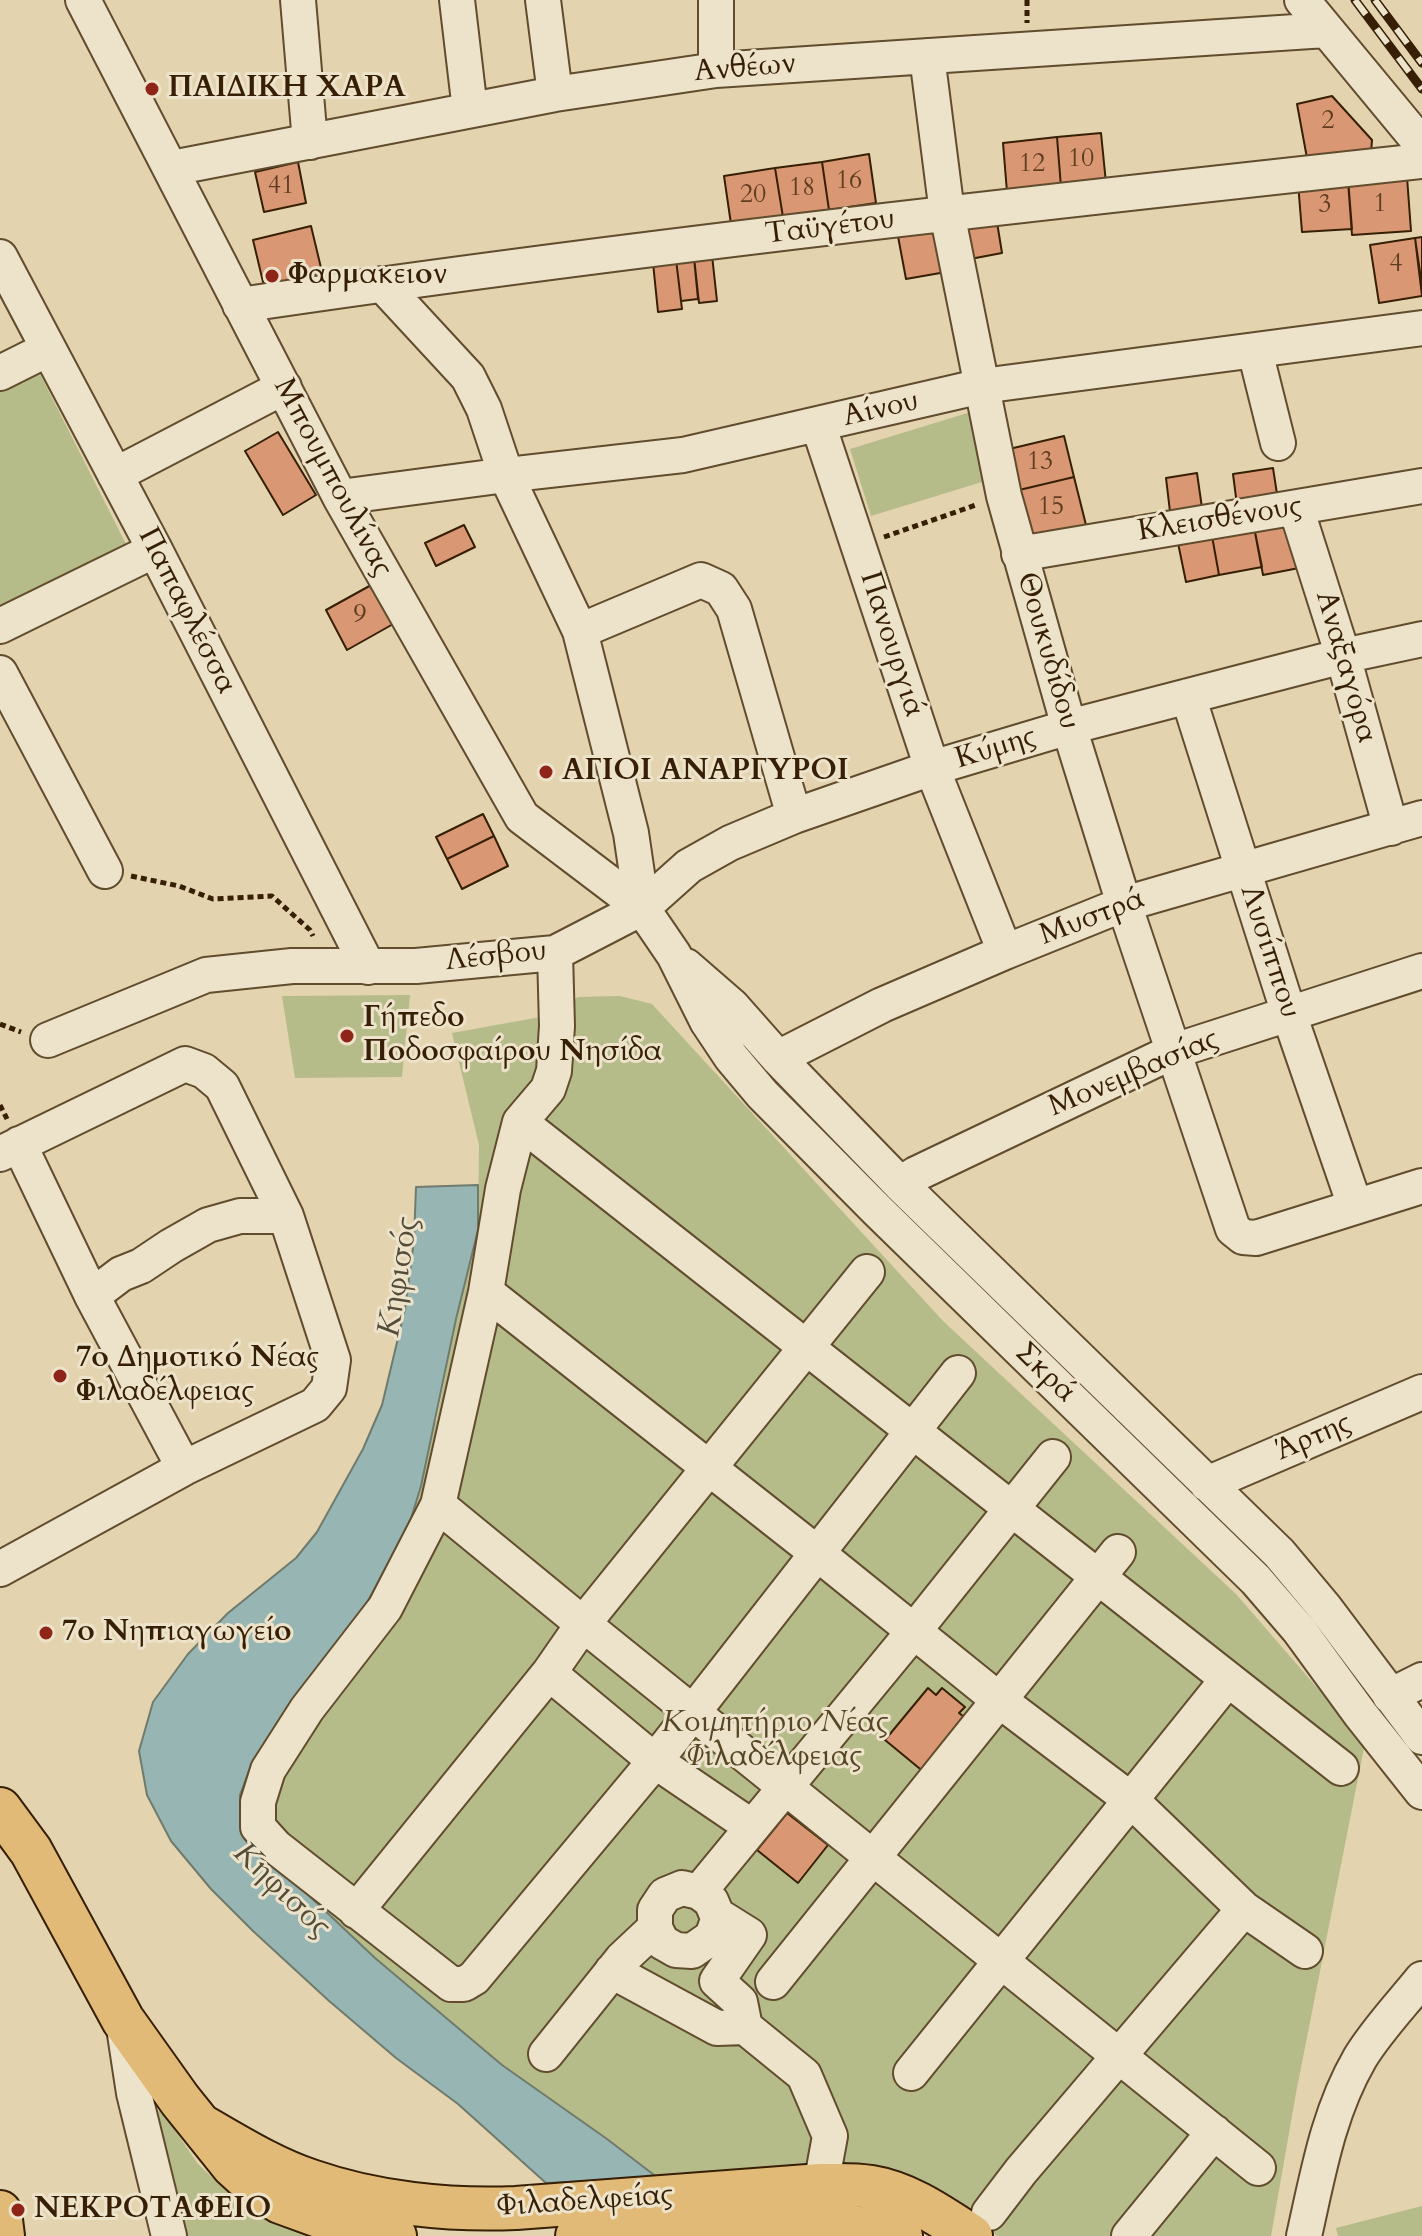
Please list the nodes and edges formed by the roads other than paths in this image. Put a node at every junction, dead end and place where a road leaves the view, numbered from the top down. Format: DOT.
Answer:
graph roads {
  1 [pos="83,0"];
  2 [pos="298,0"];
  3 [pos="457,0"];
  4 [pos="543,0"];
  5 [pos="716,0"];
  6 [pos="1302,0"];
  7 [pos="1326,30"];
  8 [pos="927,56"];
  9 [pos="716,70"];
  10 [pos="555,94"];
  11 [pos="470,110"];
  12 [pos="310,142"];
  13 [pos="1422,145"];
  14 [pos="1422,161"];
  15 [pos="172,168"];
  16 [pos="947,213"];
  17 [pos="0,257"];
  18 [pos="382,284"];
  19 [pos="240,305"];
  20 [pos="1422,328"];
  21 [pos="48,349"];
  22 [pos="1255,351"];
  23 [pos="0,373"];
  24 [pos="982,386"];
  25 [pos="284,387"];
  26 [pos="818,424"];
  27 [pos="1278,443"];
  28 [pos="115,475"];
  29 [pos="506,475"];
  30 [pos="1422,486"];
  31 [pos="340,497"];
  32 [pos="1296,508"];
  33 [pos="155,550"];
  34 [pos="1019,554"];
  35 [pos="0,626"];
  36 [pos="580,631"];
  37 [pos="1422,639"];
  38 [pos="1343,656"];
  39 [pos="0,673"];
  40 [pos="1188,696"];
  41 [pos="1069,727"];
  42 [pos="932,768"];
  43 [pos="794,816"];
  44 [pos="1406,823"];
  45 [pos="1243,869"];
  46 [pos="105,871"];
  47 [pos="1124,904"];
  48 [pos="642,908"];
  49 [pos="1005,952"];
  50 [pos="555,953"];
  51 [pos="674,955"];
  52 [pos="368,967"];
  53 [pos="1422,971"];
  54 [pos="1289,1014"];
  55 [pos="48,1040"];
  56 [pos="1174,1051"];
  57 [pos="778,1058"];
  58 [pos="520,1122"];
  59 [pos="10,1149"];
  60 [pos="900,1184"];
  61 [pos="1422,1186"];
  62 [pos="1355,1206"];
  63 [pos="286,1216"];
  64 [pos="867,1272"];
  65 [pos="486,1292"];
  66 [pos="92,1296"];
  67 [pos="807,1348"];
  68 [pos="958,1373"];
  69 [pos="1422,1392"];
  70 [pos="913,1431"];
  71 [pos="1053,1457"];
  72 [pos="184,1468"];
  73 [pos="709,1468"];
  74 [pos="1207,1484"];
  75 [pos="438,1505"];
  76 [pos="1011,1508"];
  77 [pos="817,1553"];
  78 [pos="1108,1564"];
  79 [pos="0,1568"];
  80 [pos="583,1624"];
  81 [pos="914,1631"];
  82 [pos="549,1673"];
  83 [pos="1228,1679"];
  84 [pos="1422,1680"];
  85 [pos="1390,1696"];
  86 [pos="999,1700"];
  87 [pos="691,1712"];
  88 [pos="1422,1737"];
  89 [pos="655,1761"];
  90 [pos="1341,1768"];
  91 [pos="784,1787"];
  92 [pos="1422,1792"];
  93 [pos="1131,1800"];
  94 [pos="0,1809"];
  95 [pos="752,1827"];
  96 [pos="872,1857"];
  97 [pos="709,1904"];
  98 [pos="1244,1909"];
  99 [pos="356,1911"];
  100 [pos="655,1928"];
  101 [pos="1305,1951"];
  102 [pos="1001,1961"];
  103 [pos="612,1971"];
  104 [pos="1422,1979"];
  105 [pos="773,1982"];
  106 [pos="123,2020"];
  107 [pos="745,2027"];
  108 [pos="546,2054"];
  109 [pos="1118,2056"];
  110 [pos="911,2073"];
  111 [pos="202,2126"];
  112 [pos="1214,2132"];
  113 [pos="1258,2168"];
  114 [pos="821,2185"];
  115 [pos="0,2212"];
  116 [pos="691,2213"];
  117 [pos="980,2224"];
  118 [pos="822,2227"];
  119 [pos="3,2236"];
  120 [pos="169,2236"];
  121 [pos="395,2236"];
  122 [pos="577,2236"];
  123 [pos="901,2236"];
  124 [pos="1129,2236"];
  125 [pos="1304,2236"];
  1 -- 15 [label="street, Μπουμπουλίνας"];
  2 -- 12 [label="street"];
  3 -- 11 [label="street"];
  4 -- 10 [label="street"];
  5 -- 9 [label="street"];
  6 -- 7 [label="street"];
  7 -- 8 [label="street, Ανθέων"];
  7 -- 13 [label="street"];
  8 -- 9 [label="street, Ανθέων"];
  8 -- 16 [label="street, Θουκυδίδου"];
  9 -- 10 [label="street, Ανθέων"];
  10 -- 11 [label="street, Ανθέων"];
  11 -- 12 [label="street, Ανθέων"];
  12 -- 15 [label="street, Ανθέων"];
  14 -- 16 [label="street, Ταϋγέτου"];
  15 -- 19 [label="street, Μπουμπουλίνας"];
  16 -- 18 [label="street, Ταϋγέτου"];
  16 -- 24 [label="street, Θουκυδίδου"];
  17 -- 21 [label="street, Παπαφλέσσα"];
  18 -- 19 [label="street, Ταϋγέτου"];
  18 -- 29 [label="street"];
  19 -- 25 [label="street, Μπουμπουλίνας"];
  20 -- 22 [label="street, Αίνου"];
  21 -- 23 [label="street"];
  21 -- 28 [label="street, Παπαφλέσσα"];
  22 -- 24 [label="street, Αίνου"];
  22 -- 27 [label="street"];
  24 -- 26 [label="street, Αίνου"];
  24 -- 34 [label="street, Θουκυδίδου"];
  25 -- 28 [label="street"];
  25 -- 31 [label="street, Μπουμπουλίνας"];
  26 -- 29 [label="street, Αίνου"];
  26 -- 42 [label="street, Πανουργιά"];
  28 -- 33 [label="street, Παπαφλέσσα"];
  29 -- 31 [label="street, Αίνου"];
  29 -- 36 [label="street"];
  30 -- 32 [label="street, Κλεισθένους"];
  31 -- 48 [label="street, Μπουμπουλίνας"];
  32 -- 34 [label="street, Κλεισθένους"];
  32 -- 38 [label="street, Αναξαγόρα"];
  33 -- 35 [label="street"];
  33 -- 52 [label="street, Παπαφλέσσα"];
  34 -- 41 [label="street, Θουκυδίδου"];
  36 -- 43 [label="street"];
  36 -- 48 [label="street"];
  37 -- 38 [label="street, Κύμης"];
  38 -- 40 [label="street, Κύμης"];
  38 -- 44 [label="street, Αναξαγόρα"];
  39 -- 46 [label="street"];
  40 -- 41 [label="street, Κύμης"];
  40 -- 45 [label="street, Λυσίππου"];
  41 -- 42 [label="street, Κύμης"];
  41 -- 47 [label="street, Θουκυδίδου"];
  42 -- 43 [label="street, Κύμης"];
  42 -- 49 [label="street, Πανουργιά"];
  43 -- 48 [label="street, Κύμης"];
  44 -- 45 [label="street, Μυστρά"];
  45 -- 47 [label="street, Μυστρά"];
  45 -- 54 [label="street, Λυσίππου"];
  47 -- 49 [label="street, Μυστρά"];
  47 -- 56 [label="street, Θουκυδίδου"];
  48 -- 50 [label="street, Λέσβου"];
  48 -- 51 [label="street, Σκρά"];
  49 -- 57 [label="street, Μυστρά"];
  50 -- 52 [label="street, Λέσβου"];
  50 -- 58 [label="street"];
  51 -- 57 [label="street, Σκρά"];
  51 -- 92 [label="street, Σκρά"];
  52 -- 55 [label="street, Λέσβου"];
  53 -- 54 [label="street, Μονεμβασίας"];
  54 -- 56 [label="street, Μονεμβασίας"];
  54 -- 62 [label="street, Λυσίππου"];
  56 -- 60 [label="street, Μονεμβασίας"];
  56 -- 62 [label="street, Θουκυδίδου"];
  57 -- 60 [label="street, Σκρά"];
  58 -- 65 [label="street"];
  58 -- 67 [label="street"];
  59 -- 63 [label="street"];
  59 -- 66 [label="street"];
  60 -- 74 [label="street, Σκρά"];
  61 -- 62 [label="street"];
  63 -- 66 [label="street"];
  63 -- 72 [label="street"];
  64 -- 67 [label="street"];
  65 -- 73 [label="street"];
  65 -- 75 [label="street"];
  66 -- 72 [label="street"];
  67 -- 70 [label="street"];
  67 -- 73 [label="street"];
  68 -- 70 [label="street"];
  69 -- 74 [label="street, Άρτης"];
  70 -- 76 [label="street"];
  70 -- 77 [label="street"];
  71 -- 76 [label="street"];
  72 -- 79 [label="street"];
  73 -- 77 [label="street"];
  73 -- 80 [label="street"];
  74 -- 85 [label="street, Σκρά"];
  75 -- 80 [label="street"];
  75 -- 99 [label="street"];
  76 -- 78 [label="street"];
  76 -- 81 [label="street"];
  77 -- 81 [label="street"];
  77 -- 87 [label="street"];
  78 -- 83 [label="street"];
  78 -- 86 [label="street"];
  80 -- 82 [label="street"];
  80 -- 87 [label="street"];
  81 -- 86 [label="street"];
  81 -- 91 [label="street"];
  82 -- 89 [label="street"];
  82 -- 99 [label="street"];
  83 -- 90 [label="street"];
  83 -- 93 [label="street"];
  84 -- 85 [label="street"];
  85 -- 88 [label="street, Σκρά"];
  86 -- 93 [label="street"];
  86 -- 96 [label="street"];
  87 -- 89 [label="street"];
  87 -- 91 [label="street"];
  89 -- 95 [label="street"];
  89 -- 99 [label="street"];
  91 -- 95 [label="street"];
  91 -- 96 [label="street"];
  93 -- 98 [label="street"];
  93 -- 102 [label="street"];
  94 -- 106 [label="main road, Φιλαδελφείας"];
  95 -- 97 [label="street"];
  96 -- 102 [label="street"];
  96 -- 105 [label="street"];
  97 -- 100 [label="street"];
  97 -- 100 [label="street"];
  97 -- 107 [label="street"];
  98 -- 101 [label="street"];
  98 -- 109 [label="street"];
  100 -- 103 [label="street"];
  102 -- 109 [label="street"];
  102 -- 110 [label="street"];
  103 -- 107 [label="street"];
  103 -- 108 [label="street"];
  104 -- 125 [label="street"];
  106 -- 111 [label="main road, Φιλαδελφείας"];
  106 -- 120 [label="street"];
  107 -- 114 [label="street"];
  109 -- 112 [label="street"];
  109 -- 117 [label="street"];
  111 -- 116 [label="main road, Φιλαδελφείας"];
  111 -- 121 [label="main road, Φιλαδελφείας"];
  112 -- 113 [label="street"];
  112 -- 124 [label="street"];
  114 -- 116 [label="main road, Φιλαδελφείας"];
  114 -- 117 [label="main road, Φιλαδελφείας"];
  114 -- 118 [label="street"];
  115 -- 119 [label="main road"];
  116 -- 118 [label="main road, Φιλαδελφείας"];
  116 -- 122 [label="main road, Φιλαδελφείας"];
  118 -- 123 [label="main road, Φιλαδελφείας"];
}
